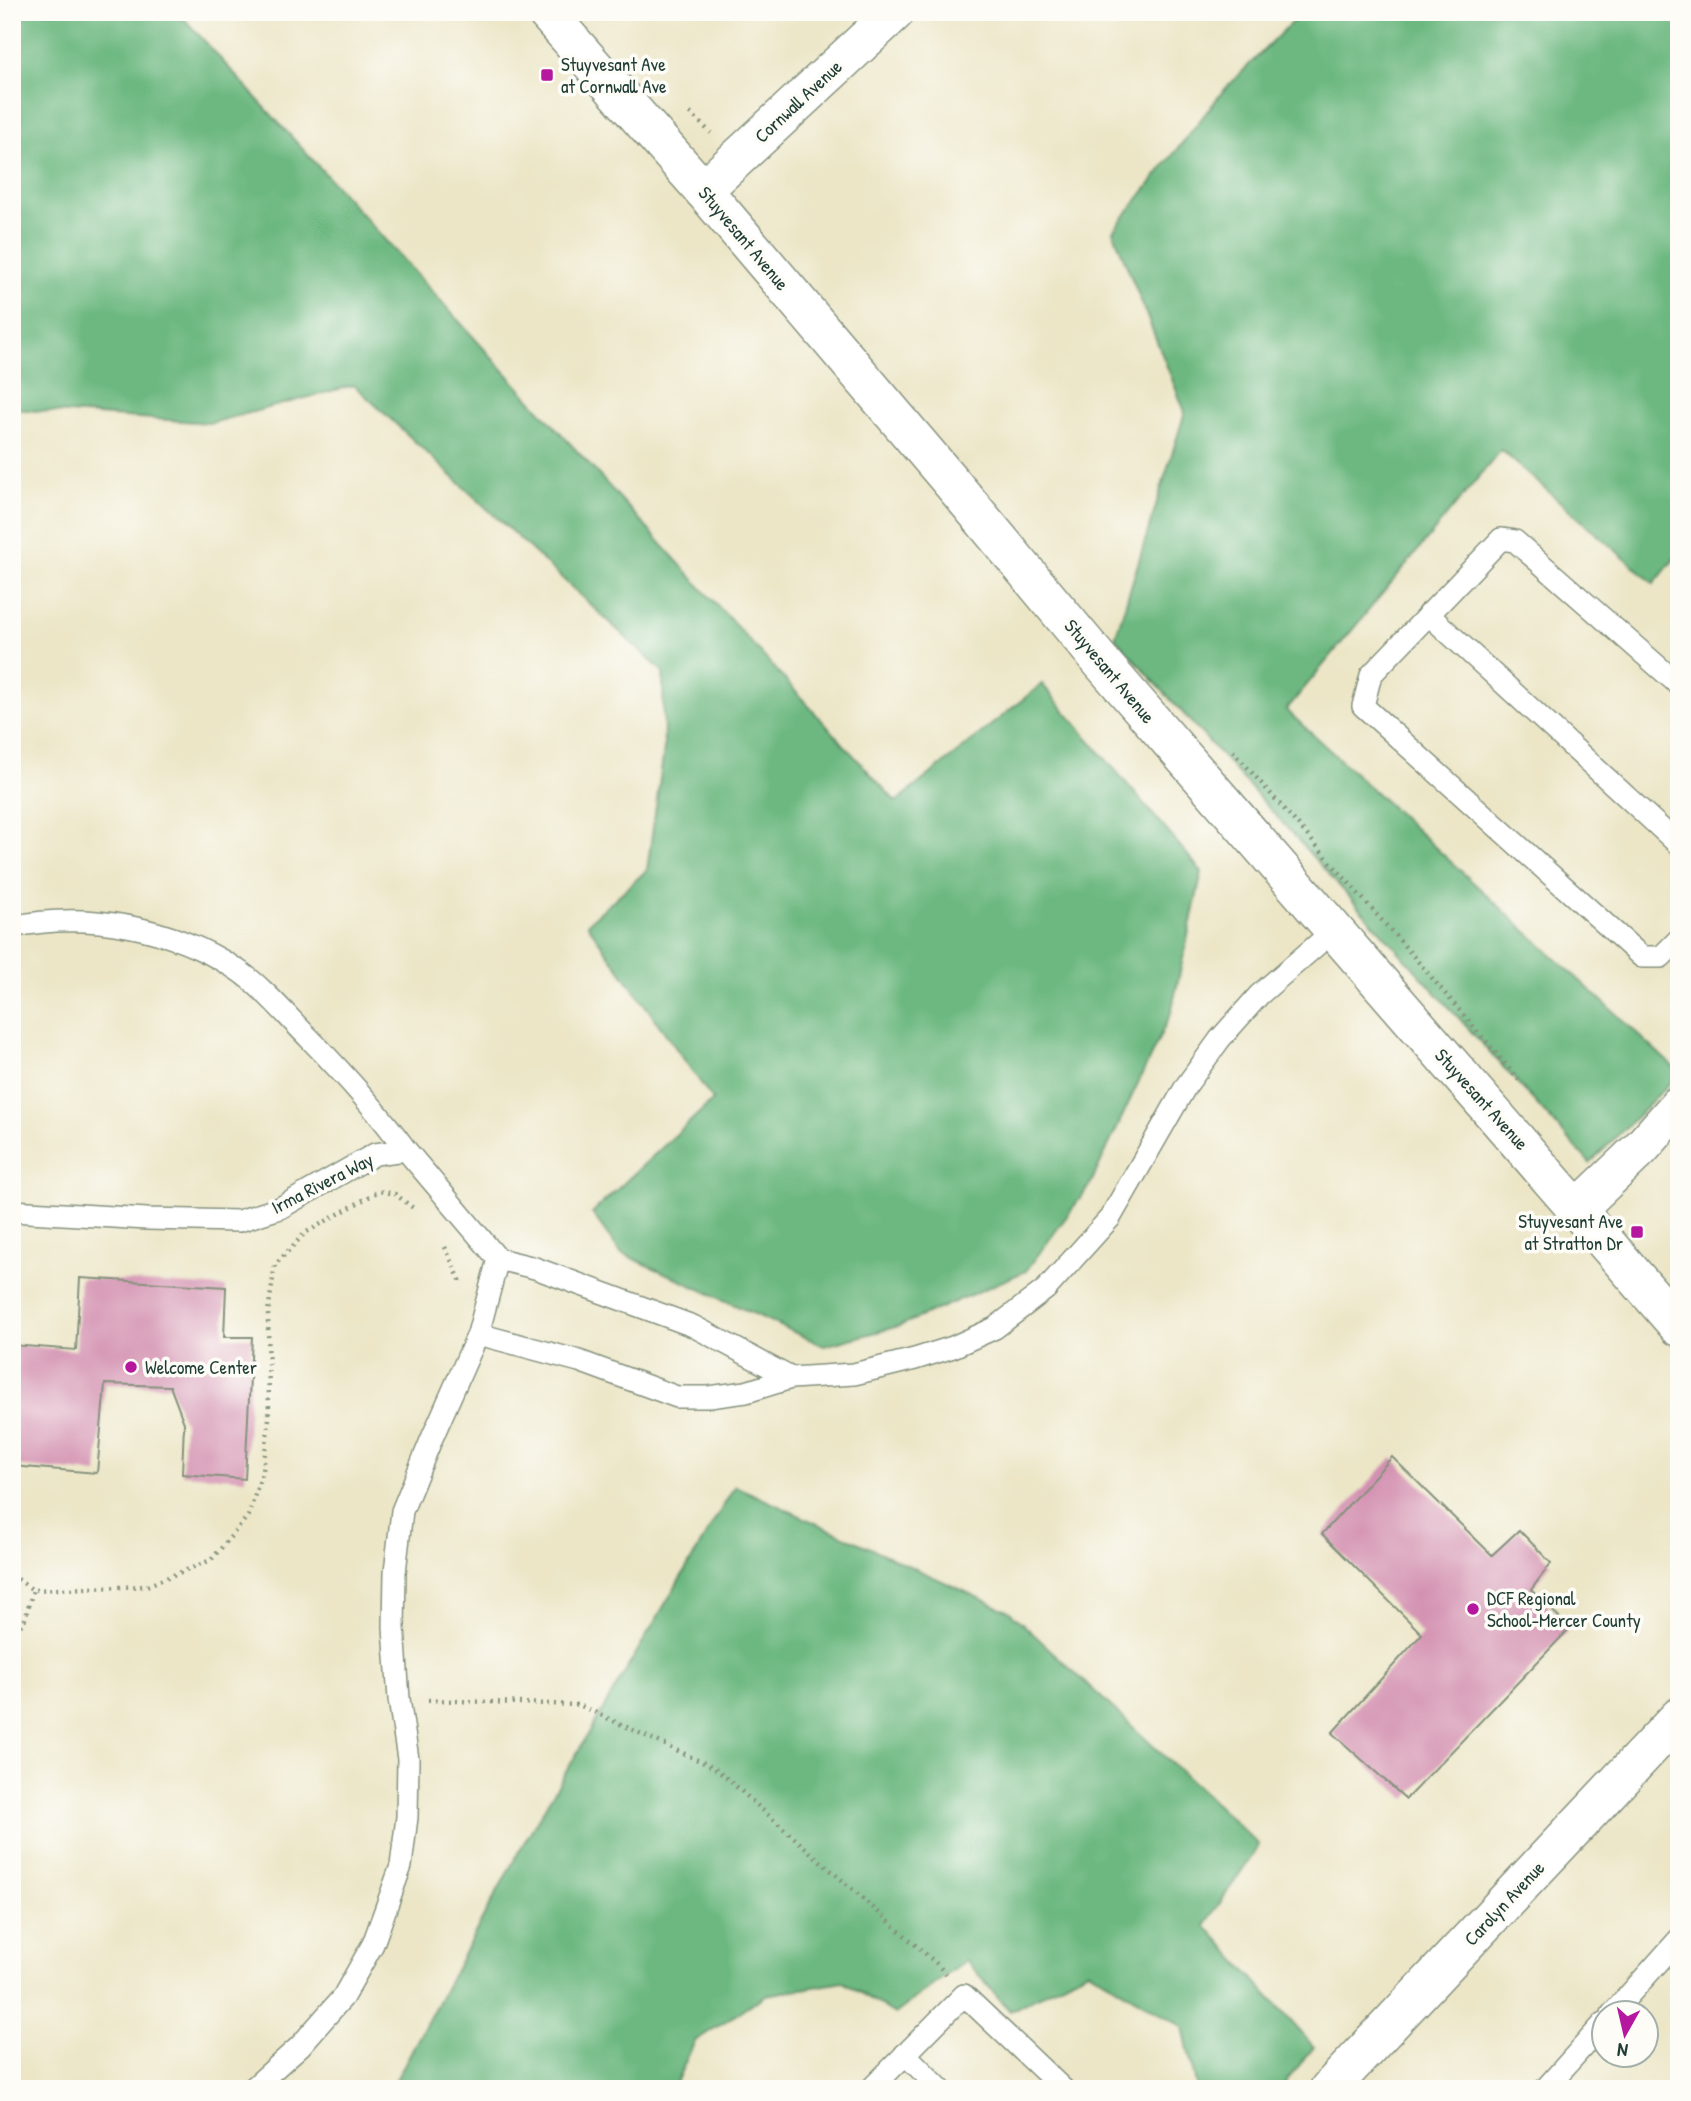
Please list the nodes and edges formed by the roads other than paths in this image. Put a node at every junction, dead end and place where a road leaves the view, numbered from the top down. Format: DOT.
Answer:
graph roads {
  1 [pos="546,12"];
  2 [pos="895,12"];
  3 [pos="703,190"];
  4 [pos="1428,614"];
  5 [pos="1679,685"];
  6 [pos="1679,845"];
  7 [pos="12,927"];
  8 [pos="1333,931"];
  9 [pos="1679,939"];
  10 [pos="1679,1105"];
  11 [pos="406,1150"];
  12 [pos="1577,1209"];
  13 [pos="12,1211"];
  14 [pos="498,1259"];
  15 [pos="1679,1327"];
  16 [pos="478,1334"];
  17 [pos="791,1378"];
  18 [pos="1679,1717"];
  19 [pos="1679,1939"];
  20 [pos="1625,2000"];
  21 [pos="1590,2039"];
  22 [pos="905,2054"];
  23 [pos="252,2089"];
  24 [pos="871,2089"];
  25 [pos="940,2089"];
  26 [pos="1063,2089"];
  27 [pos="1329,2089"];
  28 [pos="1545,2089"];
  1 -- 3 [label="street, Stuyvesant Avenue"];
  2 -- 3 [label="street, Cornwall Avenue"];
  3 -- 8 [label="street, Stuyvesant Avenue"];
  4 -- 5 [label="lane"];
  4 -- 6 [label="lane"];
  4 -- 9 [label="lane"];
  7 -- 11 [label="lane"];
  8 -- 12 [label="street, Stuyvesant Avenue"];
  8 -- 17 [label="lane"];
  10 -- 12 [label="street"];
  11 -- 13 [label="lane, Irma Rivera Way"];
  11 -- 14 [label="lane"];
  12 -- 15 [label="street, Stuyvesant Avenue"];
  14 -- 16 [label="lane"];
  14 -- 17 [label="lane"];
  16 -- 17 [label="lane"];
  16 -- 23 [label="lane"];
  18 -- 27 [label="street, Carolyn Avenue"];
  19 -- 20 [label="lane"];
  21 -- 28 [label="lane"];
  22 -- 24 [label="lane"];
  22 -- 25 [label="lane"];
  22 -- 26 [label="lane"];
}
